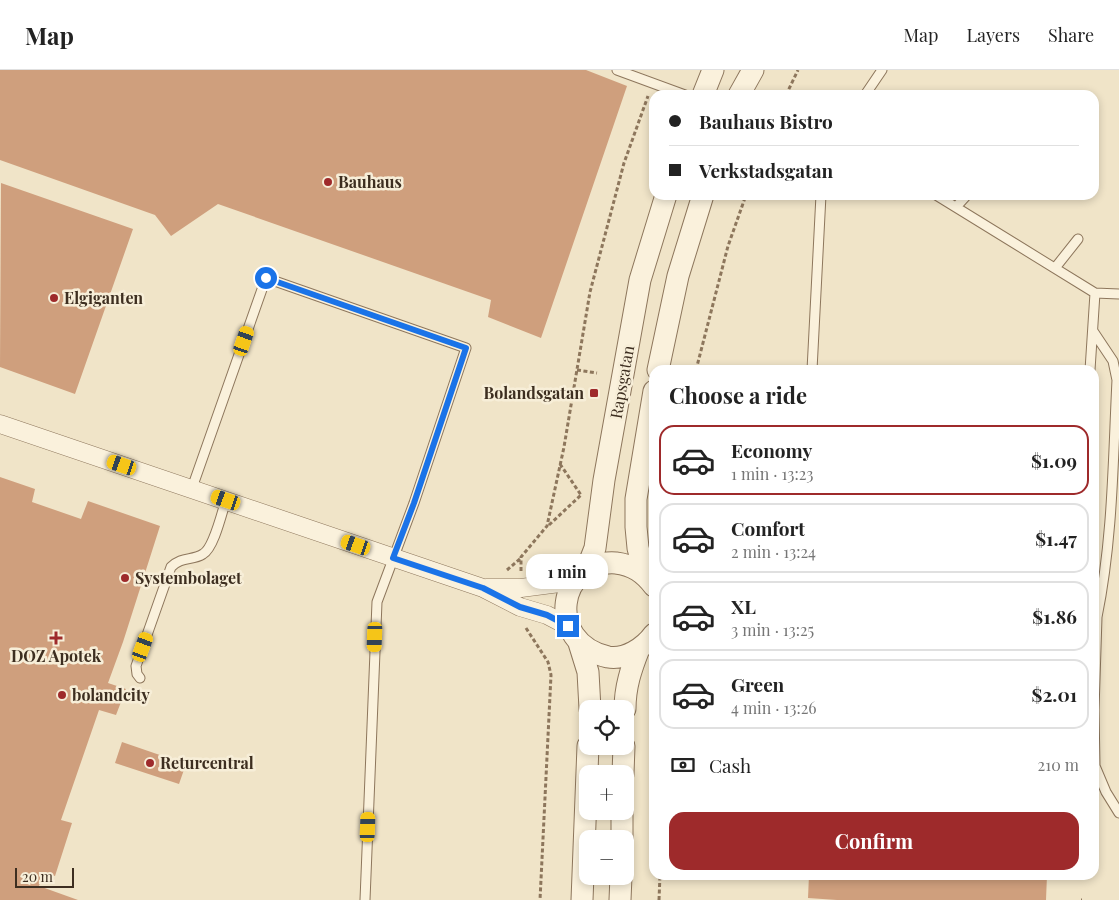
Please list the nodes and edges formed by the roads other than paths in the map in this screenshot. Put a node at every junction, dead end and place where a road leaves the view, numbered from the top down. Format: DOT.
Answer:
graph roads {
  1 [pos="617,70"];
  2 [pos="713,70"];
  3 [pos="752,70"];
  4 [pos="882,70"];
  5 [pos="672,90"];
  6 [pos="705,90"];
  7 [pos="742,90"];
  8 [pos="868,90"];
  9 [pos="664,200"];
  10 [pos="701,200"];
  11 [pos="821,200"];
  12 [pos="944,200"];
  13 [pos="962,200"];
  14 [pos="956,207"];
  15 [pos="1078,239"];
  16 [pos="1056,268"];
  17 [pos="1095,293"];
  18 [pos="1119,294"];
  19 [pos="1092,331"];
  20 [pos="659,365"];
  21 [pos="812,365"];
  22 [pos="1090,365"];
  23 [pos="649,421"];
  24 [pos="0,424"];
  25 [pos="192,488"];
  26 [pos="226,500"];
  27 [pos="393,558"];
  28 [pos="581,576"];
  29 [pos="649,576"];
  30 [pos="649,581"];
  31 [pos="483,588"];
  32 [pos="1099,600"];
  33 [pos="573,634"];
  34 [pos="649,639"];
  35 [pos="140,678"];
  36 [pos="590,700"];
  37 [pos="625,700"];
  38 [pos="588,755"];
  39 [pos="1099,775"];
  40 [pos="1119,813"];
  41 [pos="621,885"];
  42 [pos="365,900"];
  43 [pos="582,900"];
  44 [pos="620,900"];
  1 -- 5 [label="lane"];
  2 -- 6 [label="street"];
  3 -- 7 [label="street"];
  4 -- 8 [label="lane"];
  9 -- 28 [label="street, Rapsgatan"];
  10 -- 20 [label="street, Rapsgatan"];
  11 -- 21 [label="lane"];
  12 -- 14 [label="lane"];
  13 -- 14 [label="lane"];
  14 -- 16 [label="lane"];
  15 -- 16 [label="lane"];
  16 -- 17 [label="lane"];
  17 -- 18 [label="lane"];
  17 -- 19 [label="lane"];
  19 -- 22 [label="lane"];
  19 -- 32 [label="lane"];
  23 -- 29 [label="street, Rapsgatan"];
  24 -- 25 [label="street"];
  25 -- 26 [label="street"];
  25 -- 27 [label="lane"];
  26 -- 27 [label="street"];
  26 -- 35 [label="lane"];
  27 -- 31 [label="street"];
  27 -- 42 [label="lane"];
  28 -- 30 [label="street"];
  28 -- 31 [label="street"];
  28 -- 33 [label="street, Rapsgatan"];
  31 -- 33 [label="street"];
  33 -- 34 [label="street"];
  33 -- 36 [label="street"];
  34 -- 37 [label="street"];
  38 -- 43 [label="street"];
  39 -- 40 [label="lane"];
  41 -- 44 [label="street"];
}
